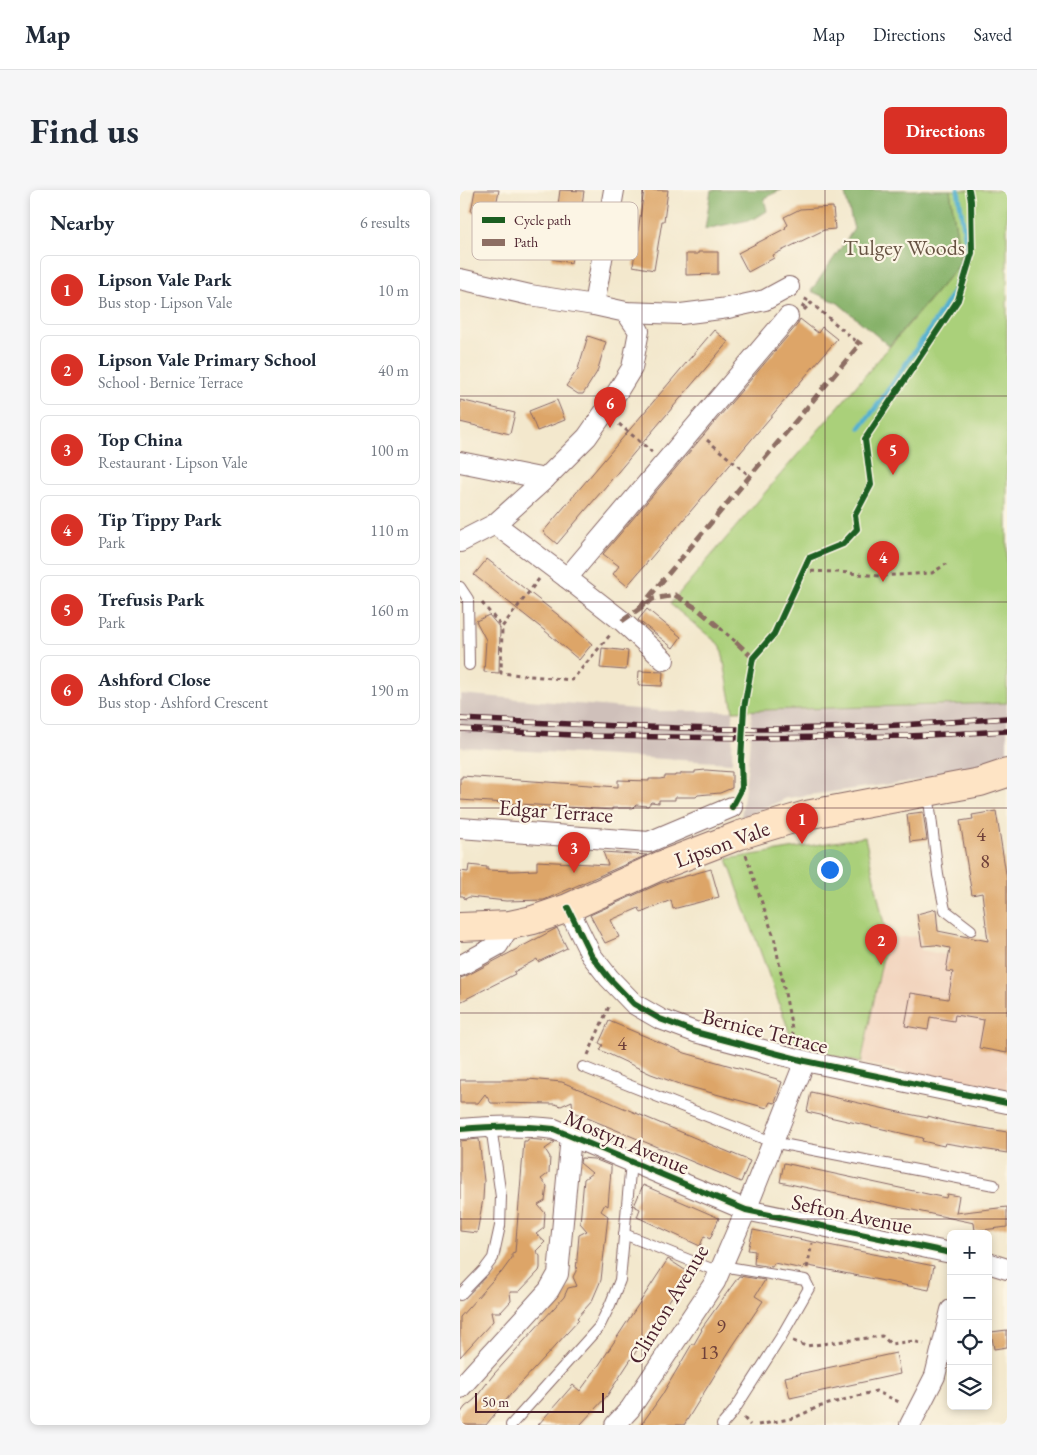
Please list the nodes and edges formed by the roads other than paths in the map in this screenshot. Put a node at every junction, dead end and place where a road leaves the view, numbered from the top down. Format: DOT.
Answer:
graph roads {
  1 [pos="602,260"];
  2 [pos="460,279"];
  3 [pos="789,287"];
  4 [pos="594,305"];
  5 [pos="626,312"];
  6 [pos="788,317"];
  7 [pos="460,462"];
  8 [pos="545,479"];
  9 [pos="495,524"];
  10 [pos="460,542"];
  11 [pos="567,578"];
  12 [pos="460,587"];
  13 [pos="664,660"];
  14 [pos="469,665"];
  15 [pos="1007,773"];
  16 [pos="1007,778"];
  17 [pos="928,791"];
  18 [pos="732,807"];
  19 [pos="460,828"];
  20 [pos="649,842"];
  21 [pos="662,865"];
  22 [pos="568,908"];
  23 [pos="510,925"];
  24 [pos="460,927"];
  25 [pos="971,930"];
  26 [pos="460,966"];
  27 [pos="805,1061"];
  28 [pos="583,1067"];
  29 [pos="1007,1103"];
  30 [pos="491,1126"];
  31 [pos="460,1129"];
  32 [pos="571,1136"];
  33 [pos="772,1142"];
  34 [pos="632,1162"];
  35 [pos="994,1185"];
  36 [pos="746,1210"];
  37 [pos="624,1234"];
  38 [pos="947,1252"];
  39 [pos="992,1264"];
  40 [pos="1007,1268"];
  41 [pos="720,1269"];
  42 [pos="460,1295"];
  43 [pos="949,1320"];
  44 [pos="460,1388"];
  45 [pos="914,1418"];
  46 [pos="511,1425"];
  47 [pos="615,1425"];
  48 [pos="722,1425"];
  1 -- 4 [label="street"];
  2 -- 4 [label="street"];
  3 -- 5 [label="street"];
  4 -- 5 [label="street"];
  5 -- 8 [label="street"];
  6 -- 11 [label="street"];
  7 -- 8 [label="street"];
  8 -- 9 [label="street"];
  9 -- 10 [label="street"];
  9 -- 11 [label="street"];
  11 -- 13 [label="street"];
  12 -- 14 [label="lane"];
  15 -- 16 [label="street"];
  15 -- 17 [label="main road, Lipson Vale"];
  17 -- 21 [label="main road, Lipson Vale"];
  17 -- 25 [label="lane"];
  18 -- 20 [label="street, Edgar Terrace"];
  19 -- 20 [label="street, Edgar Terrace"];
  20 -- 21 [label="street"];
  21 -- 22 [label="main road, Lipson Vale"];
  22 -- 23 [label="main road, Lipson Vale"];
  22 -- 27 [label="street, Bernice Terrace"];
  23 -- 24 [label="main road, Lipson Vale"];
  23 -- 26 [label="street"];
  27 -- 29 [label="street, Bernice Terrace"];
  27 -- 33 [label="street, Clinton Avenue"];
  28 -- 33 [label="lane"];
  30 -- 31 [label="street, Mostyn Avenue"];
  30 -- 32 [label="street, Mostyn Avenue"];
  30 -- 42 [label="lane"];
  32 -- 34 [label="street, Mostyn Avenue"];
  32 -- 44 [label="street"];
  33 -- 35 [label="lane"];
  33 -- 36 [label="street, Clinton Avenue"];
  34 -- 36 [label="street, Mostyn Avenue"];
  34 -- 37 [label="lane"];
  36 -- 38 [label="street, Sefton Avenue"];
  36 -- 41 [label="street, Clinton Avenue"];
  37 -- 41 [label="lane"];
  37 -- 46 [label="lane"];
  39 -- 40 [label="street"];
  41 -- 47 [label="street, Clinton Avenue"];
  41 -- 48 [label="lane"];
  43 -- 45 [label="street"];
}
